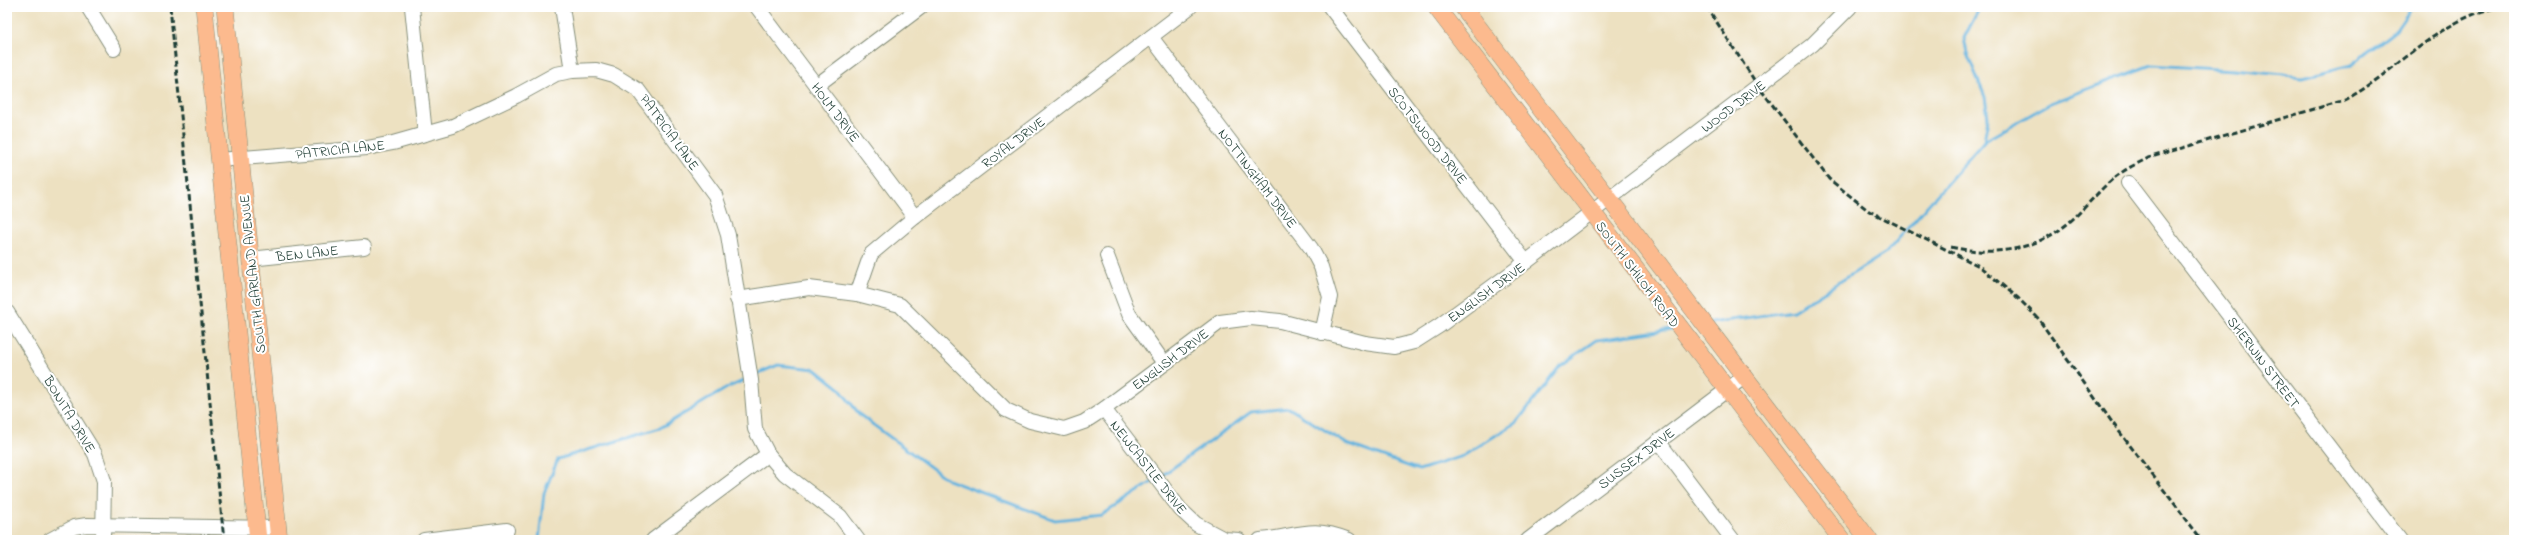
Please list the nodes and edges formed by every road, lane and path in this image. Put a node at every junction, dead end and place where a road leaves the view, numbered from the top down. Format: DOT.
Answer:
graph roads {
  1 [pos="88,7"];
  2 [pos="204,7"];
  3 [pos="225,7"];
  4 [pos="412,7"];
  5 [pos="562,7"];
  6 [pos="757,7"];
  7 [pos="921,7"];
  8 [pos="1190,7"];
  9 [pos="1330,7"];
  10 [pos="1436,7"];
  11 [pos="1463,7"];
  12 [pos="1850,7"];
  13 [pos="1151,37"];
  14 [pos="114,49"];
  15 [pos="572,71"];
  16 [pos="816,86"];
  17 [pos="426,134"];
  18 [pos="240,158"];
  19 [pos="219,160"];
  20 [pos="2128,183"];
  21 [pos="1610,198"];
  22 [pos="1591,213"];
  23 [pos="914,217"];
  24 [pos="364,247"];
  25 [pos="1107,256"];
  26 [pos="250,259"];
  27 [pos="1526,262"];
  28 [pos="857,294"];
  29 [pos="737,299"];
  30 [pos="7,312"];
  31 [pos="1322,333"];
  32 [pos="1164,363"];
  33 [pos="1744,377"];
  34 [pos="1726,390"];
  35 [pos="1104,409"];
  36 [pos="1658,441"];
  37 [pos="768,454"];
  38 [pos="104,524"];
  39 [pos="507,530"];
  40 [pos="257,534"];
  41 [pos="279,534"];
  42 [pos="1535,538"];
  43 [pos="50,540"];
  44 [pos="103,540"];
  45 [pos="424,540"];
  46 [pos="654,540"];
  47 [pos="858,540"];
  48 [pos="1239,540"];
  49 [pos="1260,540"];
  50 [pos="1349,540"];
  51 [pos="1733,540"];
  52 [pos="1842,540"];
  53 [pos="1869,540"];
  54 [pos="2400,540"];
  1 -- 14 [label="street"];
  2 -- 19 [label="main road, SOUTH GARLAND AVENUE"];
  3 -- 18 [label="main road, SOUTH GARLAND AVENUE"];
  4 -- 17 [label="street"];
  5 -- 15 [label="street"];
  6 -- 16 [label="street, HOLM DRIVE"];
  7 -- 16 [label="street"];
  8 -- 13 [label="street, ROYAL DRIVE"];
  9 -- 27 [label="street, SCOTSWOOD DRIVE"];
  10 -- 22 [label="main road, SOUTH SHILOH ROAD"];
  11 -- 21 [label="main road, SOUTH SHILOH ROAD"];
  12 -- 21 [label="street, WOOD DRIVE"];
  13 -- 23 [label="street, ROYAL DRIVE"];
  13 -- 31 [label="street, NOTTINGHAM DRIVE"];
  15 -- 17 [label="street, PATRICIA LANE"];
  15 -- 29 [label="street, PATRICIA LANE"];
  16 -- 23 [label="street, HOLM DRIVE"];
  17 -- 18 [label="street, PATRICIA LANE"];
  18 -- 19 [label="street, PATRICIA LANE"];
  18 -- 26 [label="main road, SOUTH GARLAND AVENUE"];
  19 -- 40 [label="main road, SOUTH GARLAND AVENUE"];
  20 -- 54 [label="street, SHERWIN STREET"];
  21 -- 22 [label="street, ENGLISH DRIVE"];
  21 -- 33 [label="main road, SOUTH SHILOH ROAD"];
  22 -- 27 [label="street, ENGLISH DRIVE"];
  22 -- 34 [label="main road, SOUTH SHILOH ROAD"];
  23 -- 28 [label="street, ROYAL DRIVE"];
  24 -- 26 [label="street, BEN LANE"];
  25 -- 32 [label="street"];
  26 -- 41 [label="main road, SOUTH GARLAND AVENUE"];
  27 -- 31 [label="street, ENGLISH DRIVE"];
  28 -- 29 [label="street, ENGLISH DRIVE"];
  28 -- 35 [label="street, ENGLISH DRIVE"];
  29 -- 37 [label="street, PATRICIA LANE"];
  30 -- 38 [label="street, BONITA DRIVE"];
  31 -- 32 [label="street, ENGLISH DRIVE"];
  32 -- 35 [label="street, ENGLISH DRIVE"];
  33 -- 34 [label="street, SUSSEX DRIVE"];
  33 -- 53 [label="main road, SOUTH SHILOH ROAD"];
  34 -- 36 [label="street, SUSSEX DRIVE"];
  34 -- 52 [label="main road, SOUTH SHILOH ROAD"];
  35 -- 48 [label="street, NEWCASTLE DRIVE"];
  36 -- 42 [label="street, SUSSEX DRIVE"];
  36 -- 51 [label="street"];
  37 -- 46 [label="street"];
  37 -- 47 [label="street, PATRICIA LANE"];
  38 -- 40 [label="street"];
  38 -- 43 [label="street"];
  38 -- 44 [label="street, BONITA DRIVE"];
  39 -- 45 [label="street"];
  40 -- 41 [label="street"];
  49 -- 50 [label="street"];
}
